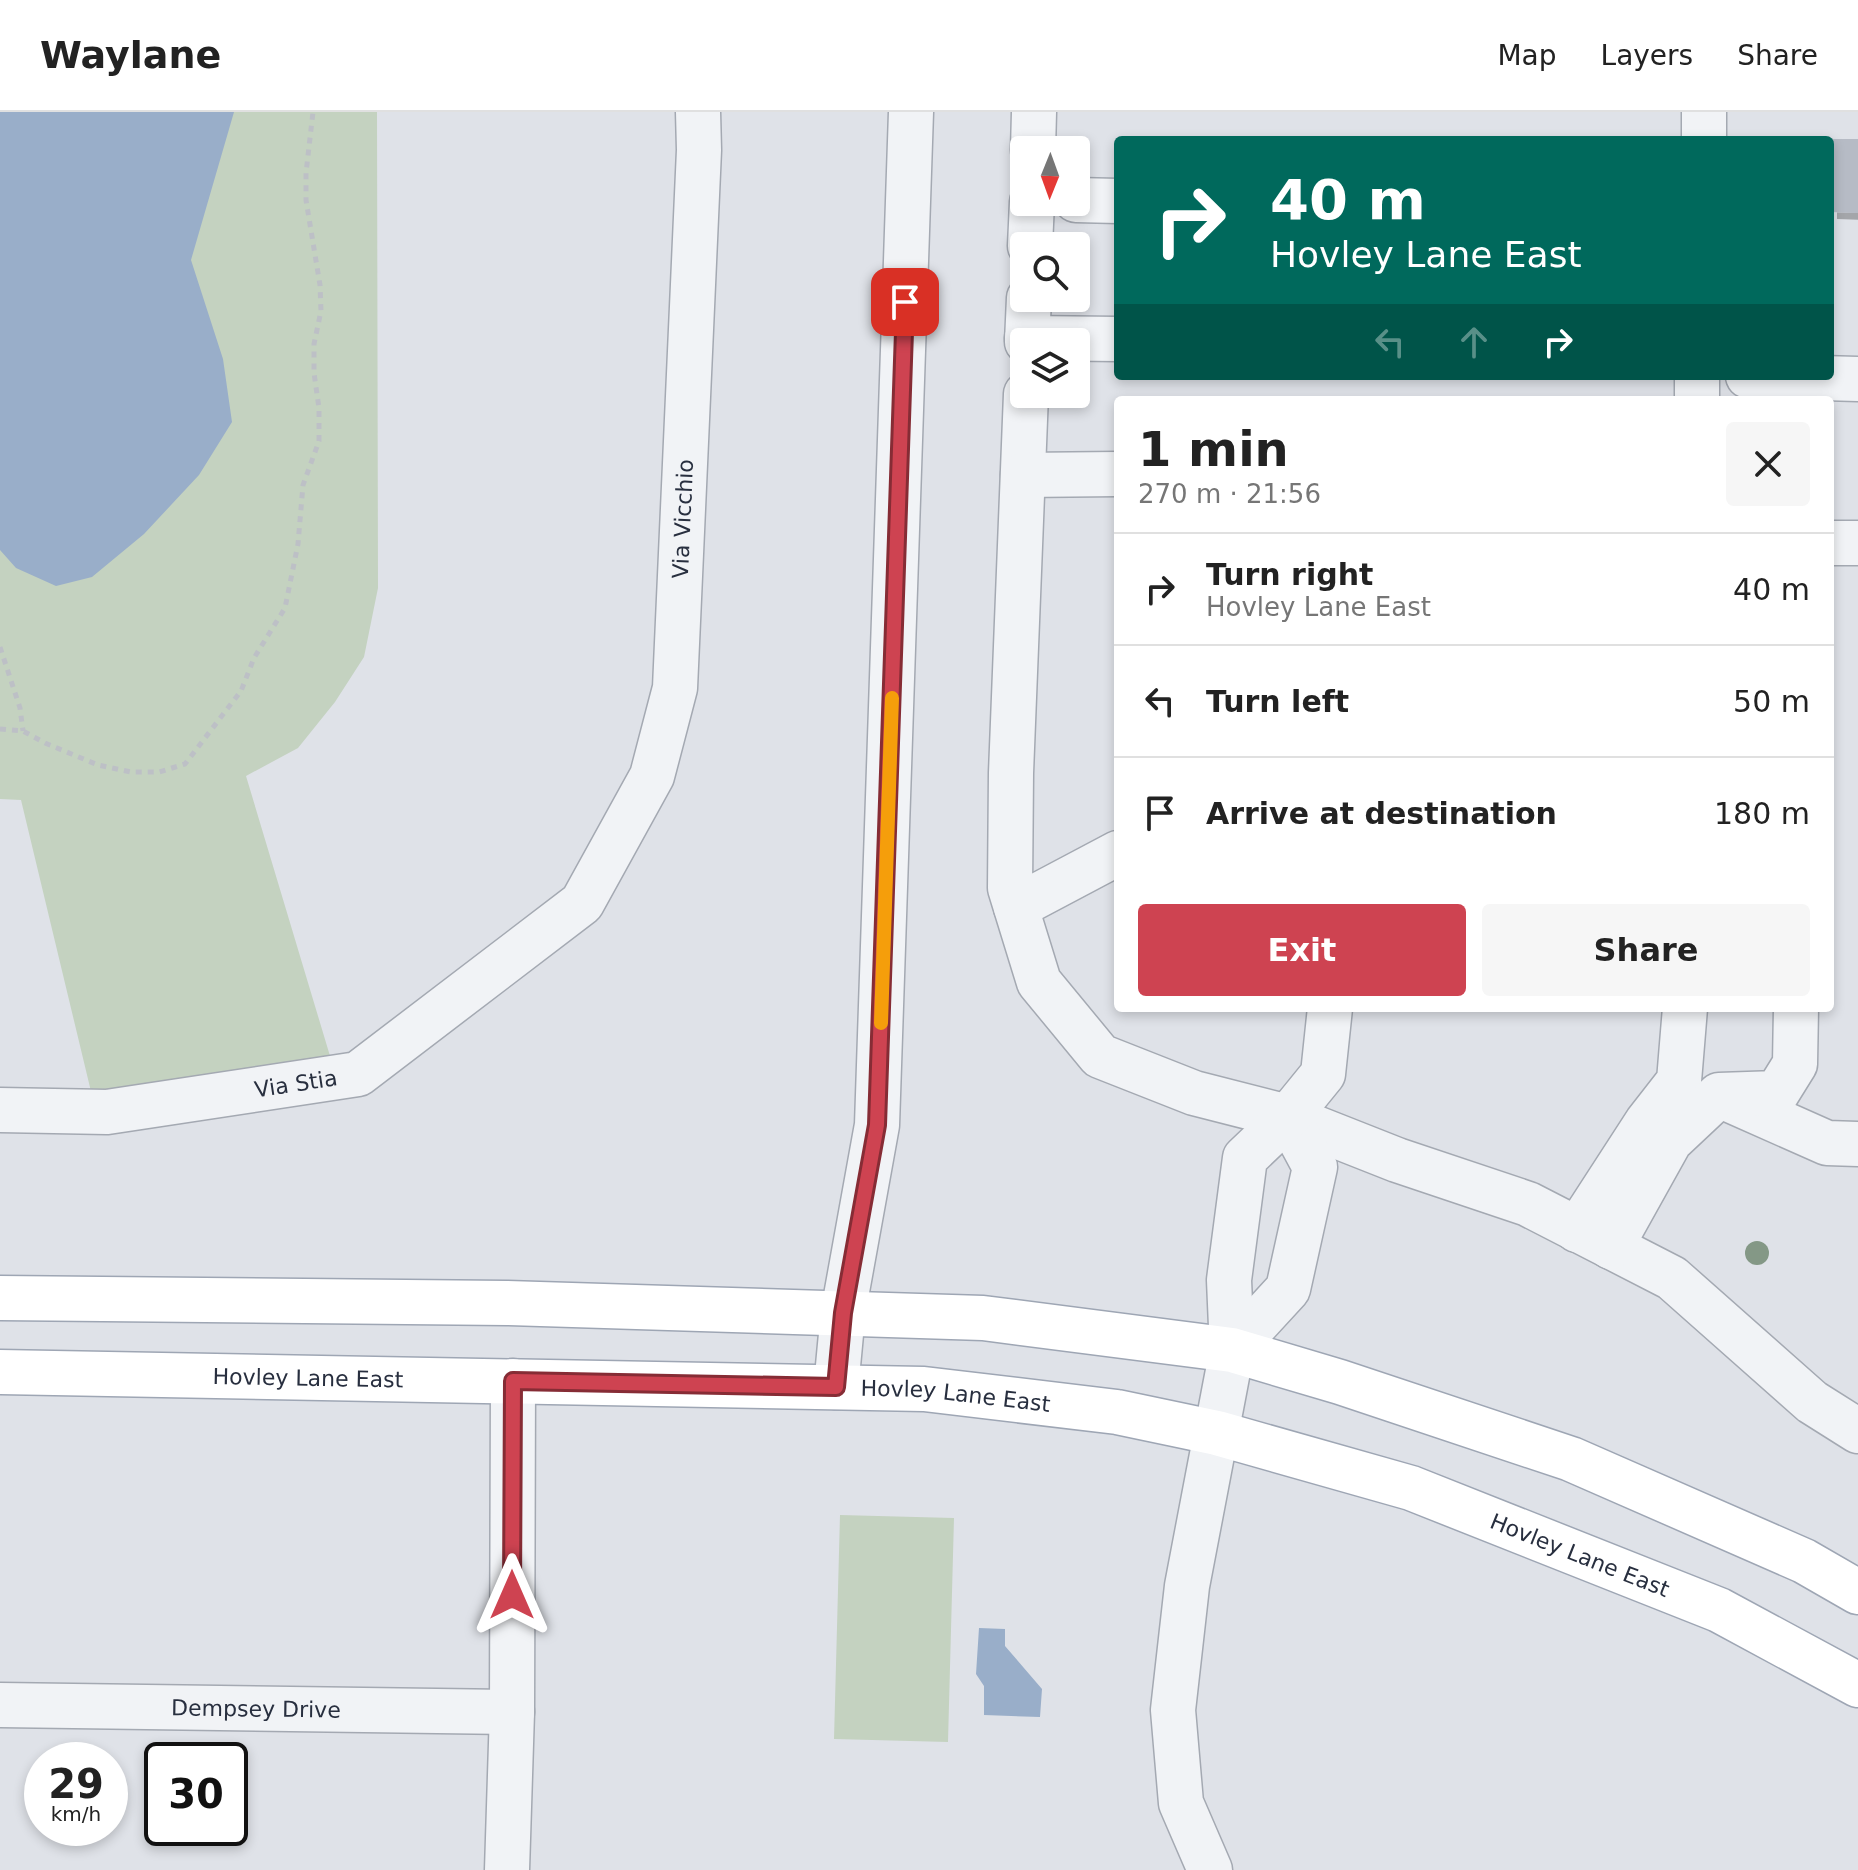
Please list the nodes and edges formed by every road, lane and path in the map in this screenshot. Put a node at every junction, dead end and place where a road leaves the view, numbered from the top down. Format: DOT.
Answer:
graph roads {
  1 [pos="313,112"];
  2 [pos="698,112"];
  3 [pos="911,112"];
  4 [pos="1034,112"];
  5 [pos="1704,112"];
  6 [pos="1033,136"];
  7 [pos="1704,136"];
  8 [pos="1090,200"];
  9 [pos="1114,201"];
  10 [pos="1028,326"];
  11 [pos="1114,338"];
  12 [pos="1834,378"];
  13 [pos="1858,379"];
  14 [pos="1025,408"];
  15 [pos="1114,474"];
  16 [pos="1023,475"];
  17 [pos="1834,543"];
  18 [pos="1858,543"];
  19 [pos="0,647"];
  20 [pos="0,729"];
  21 [pos="23,731"];
  22 [pos="1114,855"];
  23 [pos="582,903"];
  24 [pos="1016,907"];
  25 [pos="1330,1012"];
  26 [pos="1686,1012"];
  27 [pos="1796,1012"];
  28 [pos="1699,1088"];
  29 [pos="0,1110"];
  30 [pos="1288,1117"];
  31 [pos="1858,1144"];
  32 [pos="1594,1239"];
  33 [pos="0,1298"];
  34 [pos="843,1313"];
  35 [pos="1232,1350"];
  36 [pos="0,1372"];
  37 [pos="513,1381"];
  38 [pos="836,1387"];
  39 [pos="1858,1431"];
  40 [pos="1217,1433"];
  41 [pos="1858,1592"];
  42 [pos="1858,1685"];
  43 [pos="0,1705"];
  44 [pos="512,1712"];
  45 [pos="507,1870"];
  46 [pos="1210,1870"];
  1 -- 21 [label="path"];
  2 -- 23 [label="street, Via Vicchio"];
  3 -- 34 [label="street"];
  4 -- 6 [label="street"];
  5 -- 7 [label="street"];
  8 -- 9 [label="street"];
  10 -- 11 [label="street"];
  12 -- 13 [label="street"];
  14 -- 16 [label="street"];
  15 -- 16 [label="street"];
  16 -- 24 [label="street"];
  17 -- 18 [label="street"];
  19 -- 21 [label="path"];
  20 -- 21 [label="path"];
  22 -- 24 [label="street"];
  23 -- 29 [label="street, Via Stia"];
  24 -- 30 [label="street"];
  25 -- 30 [label="street"];
  26 -- 28 [label="street"];
  27 -- 28 [label="street"];
  28 -- 31 [label="street"];
  28 -- 32 [label="street"];
  30 -- 32 [label="street"];
  30 -- 35 [label="street"];
  30 -- 35 [label="street"];
  32 -- 39 [label="street"];
  33 -- 34 [label="main road"];
  34 -- 35 [label="main road"];
  34 -- 38 [label="street"];
  35 -- 40 [label="street"];
  35 -- 41 [label="main road"];
  36 -- 37 [label="main road, Hovley Lane East"];
  37 -- 38 [label="main road, Hovley Lane East"];
  37 -- 44 [label="street"];
  38 -- 40 [label="main road, Hovley Lane East"];
  40 -- 42 [label="main road, Hovley Lane East"];
  40 -- 46 [label="street"];
  43 -- 44 [label="street, Dempsey Drive"];
  44 -- 45 [label="street"];
}
